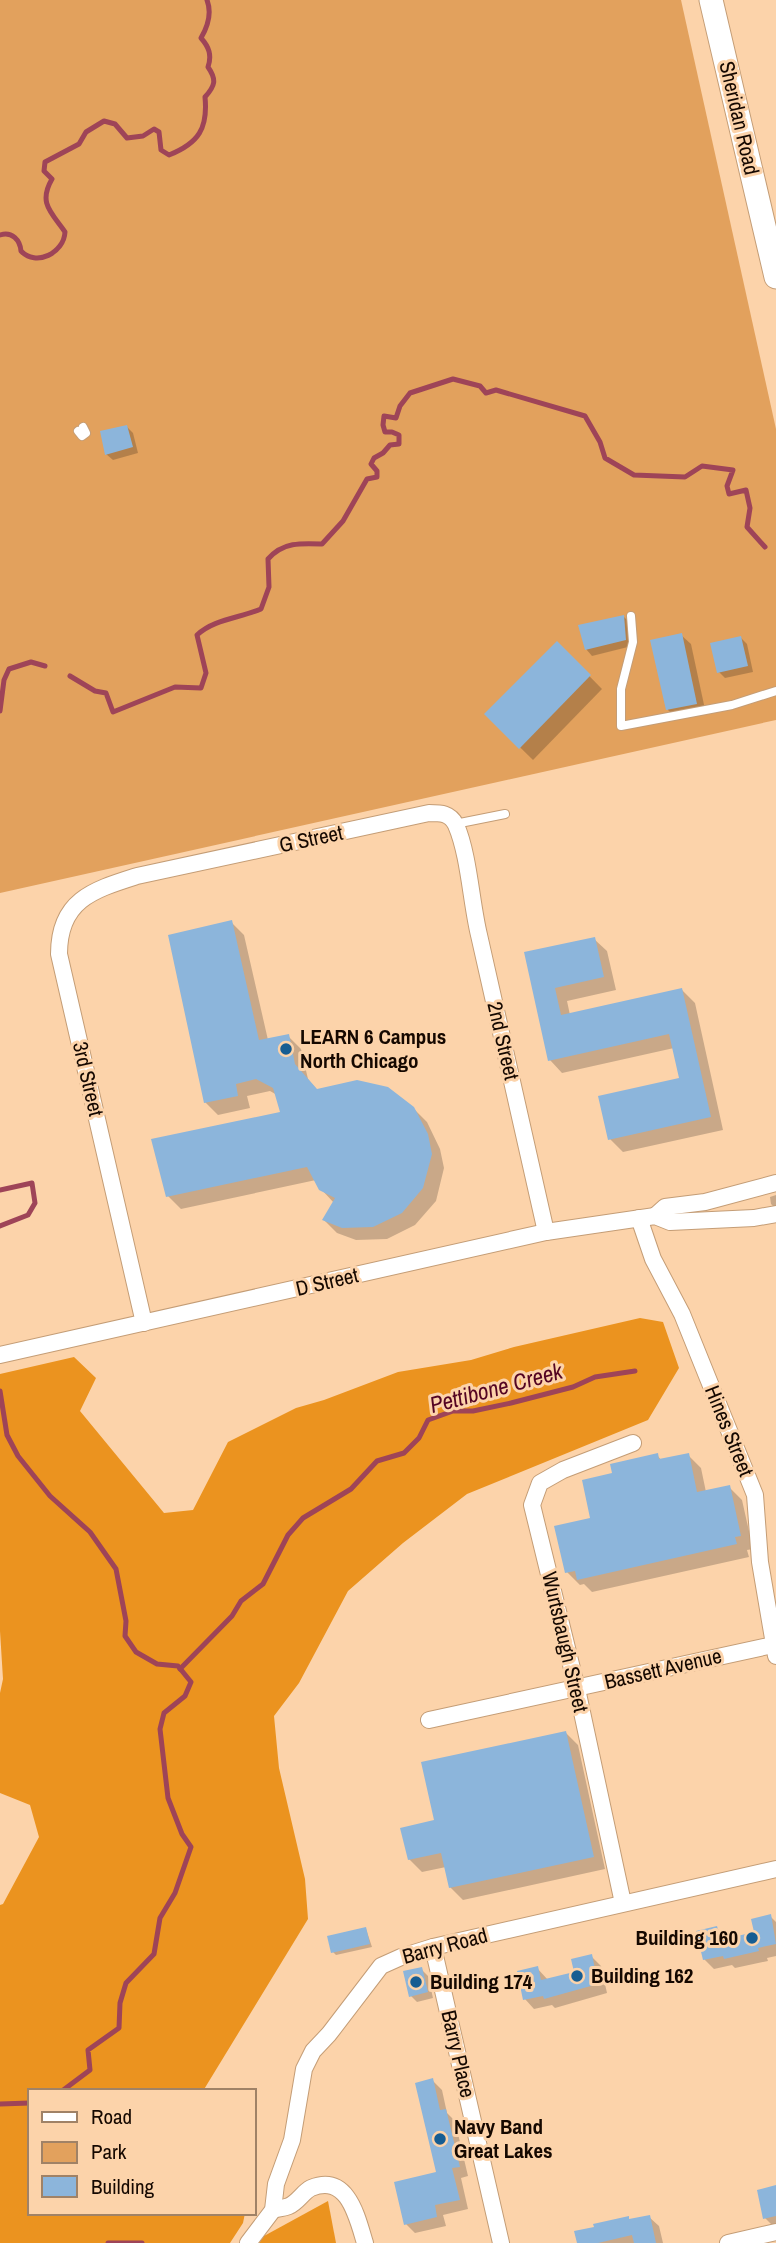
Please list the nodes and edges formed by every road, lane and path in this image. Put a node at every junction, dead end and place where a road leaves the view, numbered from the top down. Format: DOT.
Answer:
graph roads {
  1 [pos="711,0"];
  2 [pos="776,277"];
  3 [pos="631,616"];
  4 [pos="776,691"];
  5 [pos="505,814"];
  6 [pos="455,824"];
  7 [pos="138,876"];
  8 [pos="776,1183"];
  9 [pos="776,1214"];
  10 [pos="647,1217"];
  11 [pos="546,1232"];
  12 [pos="144,1323"];
  13 [pos="0,1355"];
  14 [pos="633,1443"];
  15 [pos="775,1650"];
  16 [pos="576,1689"];
  17 [pos="429,1720"];
  18 [pos="776,1868"];
  19 [pos="623,1903"];
  20 [pos="433,1947"];
  21 [pos="273,2210"];
  22 [pos="776,2232"];
  23 [pos="252,2237"];
  24 [pos="733,2242"];
  25 [pos="365,2243"];
  26 [pos="502,2243"];
  1 -- 2 [label="main road, Sheridan Road"];
  3 -- 4 [label="lane"];
  5 -- 6 [label="lane"];
  6 -- 7 [label="street, G Street"];
  6 -- 11 [label="street, 2nd Street"];
  7 -- 12 [label="street, 3rd Street"];
  8 -- 10 [label="street, D Street"];
  9 -- 10 [label="street, D Street"];
  10 -- 11 [label="street, D Street"];
  10 -- 15 [label="street, Hines Street"];
  11 -- 12 [label="street, D Street"];
  12 -- 13 [label="street, D Street"];
  14 -- 16 [label="street, Wurtsbaugh Street"];
  15 -- 16 [label="street, Bassett Avenue"];
  16 -- 17 [label="street, Bassett Avenue"];
  16 -- 19 [label="street, Wurtsbaugh Street"];
  18 -- 19 [label="street, Barry Road"];
  19 -- 20 [label="street, Barry Road"];
  20 -- 21 [label="street, Barry Road"];
  20 -- 26 [label="street, Barry Place"];
  21 -- 23 [label="street, Barry Road"];
  21 -- 25 [label="street"];
  22 -- 24 [label="street"];
}
